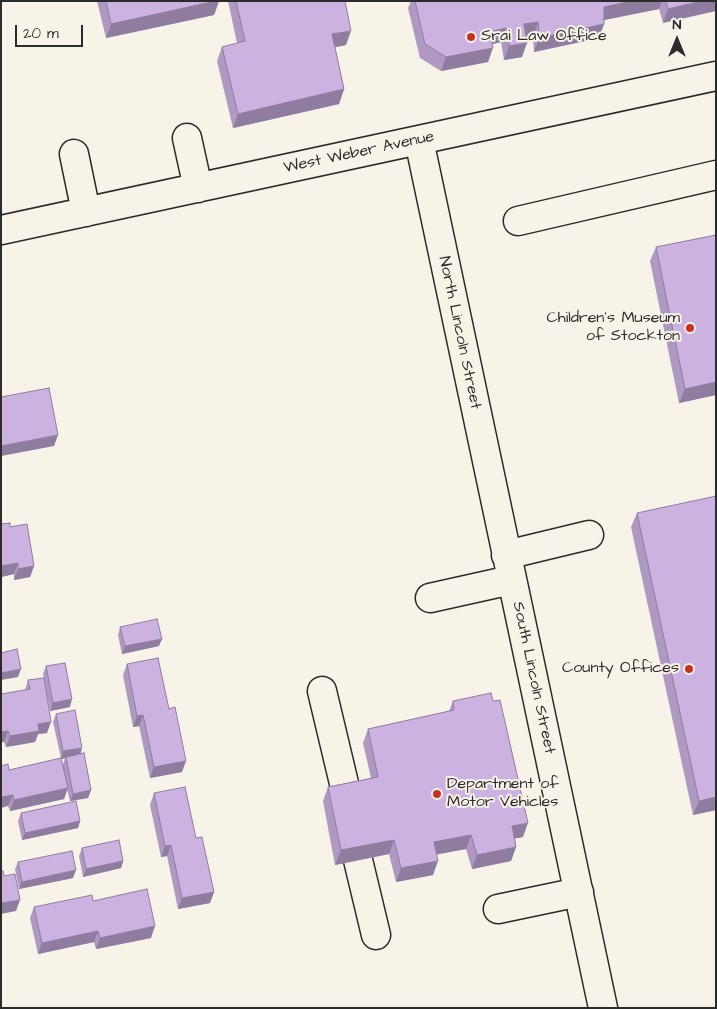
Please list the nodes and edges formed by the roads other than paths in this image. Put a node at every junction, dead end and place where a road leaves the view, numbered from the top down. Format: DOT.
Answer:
graph roads {
  1 [pos="716,76"];
  2 [pos="187,138"];
  3 [pos="419,140"];
  4 [pos="74,154"];
  5 [pos="716,174"];
  6 [pos="198,188"];
  7 [pos="86,212"];
  8 [pos="518,221"];
  9 [pos="1,230"];
  10 [pos="500,525"];
  11 [pos="589,535"];
  12 [pos="509,567"];
  13 [pos="430,598"];
  14 [pos="322,690"];
  15 [pos="347,796"];
  16 [pos="358,860"];
  17 [pos="579,892"];
  18 [pos="498,909"];
  19 [pos="376,934"];
  20 [pos="603,1008"];
  1 -- 3 [label="street, West Weber Avenue"];
  2 -- 6 [label="street"];
  3 -- 6 [label="street, West Weber Avenue"];
  3 -- 10 [label="street, North Lincoln Street"];
  4 -- 7 [label="street"];
  5 -- 8 [label="street"];
  6 -- 7 [label="street, West Weber Avenue"];
  7 -- 9 [label="street, West Weber Avenue"];
  10 -- 12 [label="street, South Lincoln Street"];
  11 -- 12 [label="street"];
  12 -- 13 [label="street"];
  12 -- 17 [label="street, South Lincoln Street"];
  14 -- 15 [label="street"];
  16 -- 19 [label="street"];
  17 -- 18 [label="street"];
  17 -- 20 [label="street, South Lincoln Street"];
}
